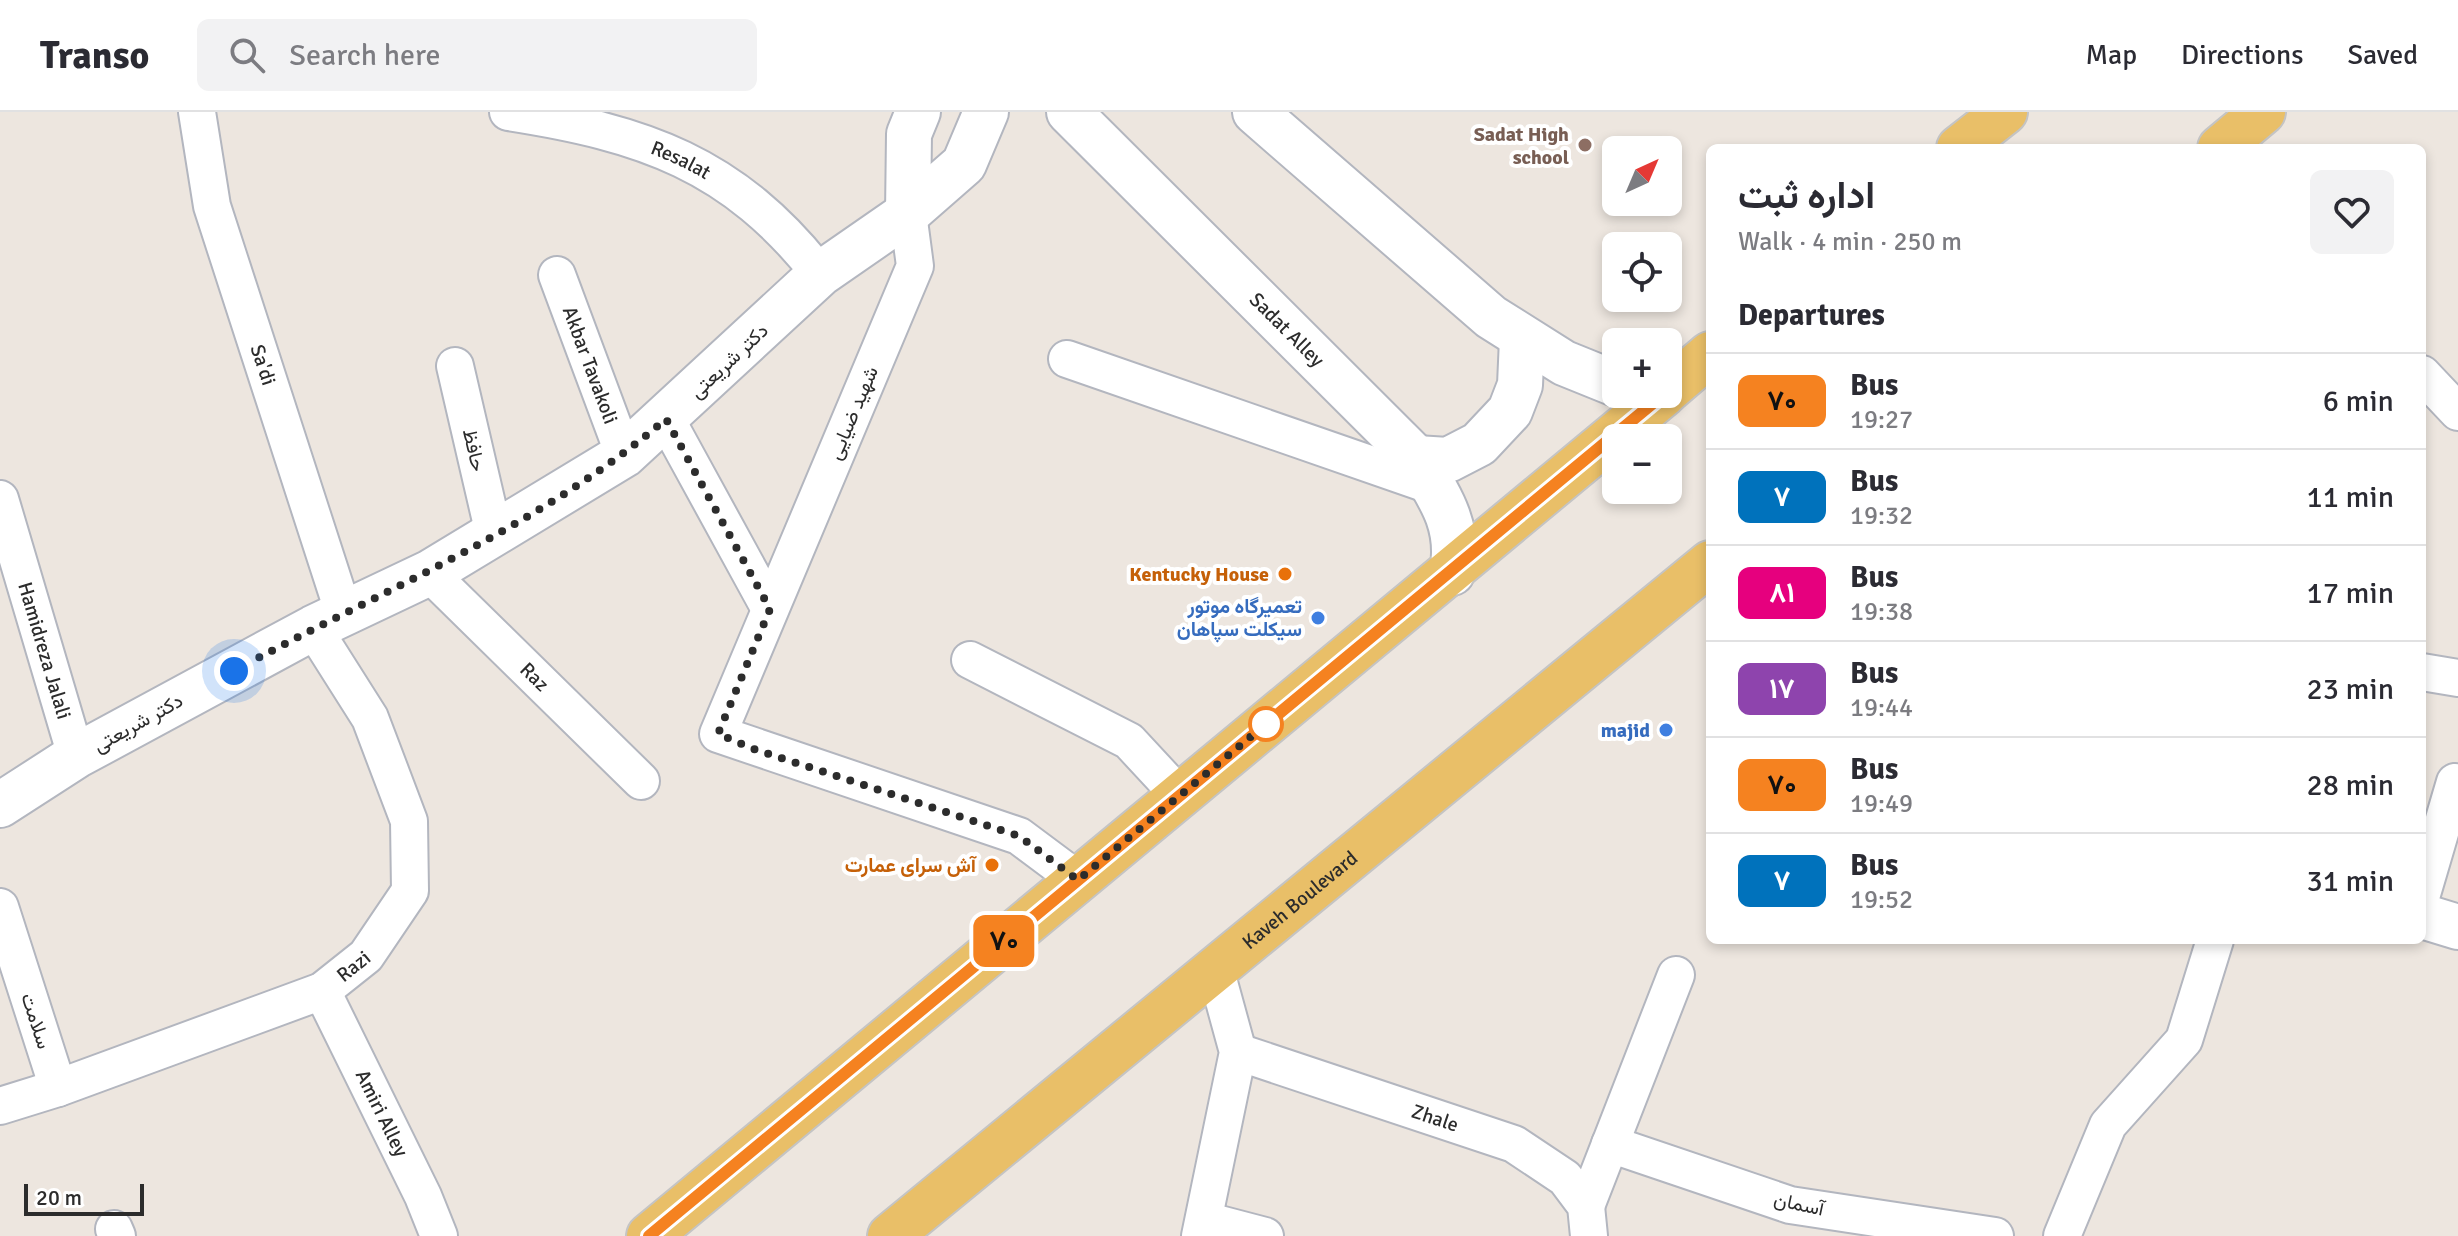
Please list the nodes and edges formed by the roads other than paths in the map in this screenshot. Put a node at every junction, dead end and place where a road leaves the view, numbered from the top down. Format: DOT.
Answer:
graph roads {
  1 [pos="197,112"];
  2 [pos="508,112"];
  3 [pos="918,112"];
  4 [pos="986,112"];
  5 [pos="1069,112"];
  6 [pos="1255,112"];
  7 [pos="2263,112"];
  8 [pos="2225,144"];
  9 [pos="908,213"];
  10 [pos="820,274"];
  11 [pos="557,275"];
  12 [pos="1522,339"];
  13 [pos="1067,359"];
  14 [pos="455,366"];
  15 [pos="1602,378"];
  16 [pos="2426,378"];
  17 [pos="1644,408"];
  18 [pos="2458,412"];
  19 [pos="666,419"];
  20 [pos="624,455"];
  21 [pos="1425,472"];
  22 [pos="0,499"];
  23 [pos="494,534"];
  24 [pos="1706,566"];
  25 [pos="429,573"];
  26 [pos="1452,573"];
  27 [pos="770,609"];
  28 [pos="328,621"];
  29 [pos="970,660"];
  30 [pos="2426,673"];
  31 [pos="2458,678"];
  32 [pos="76,756"];
  33 [pos="641,781"];
  34 [pos="2455,782"];
  35 [pos="1180,796"];
  36 [pos="0,805"];
  37 [pos="1078,880"];
  38 [pos="2426,880"];
  39 [pos="0,907"];
  40 [pos="2426,917"];
  41 [pos="2458,927"];
  42 [pos="2214,944"];
  43 [pos="1215,968"];
  44 [pos="1676,975"];
  45 [pos="322,991"];
  46 [pos="1238,1052"];
  47 [pos="58,1088"];
  48 [pos="0,1106"];
  49 [pos="1610,1144"];
  50 [pos="1588,1221"];
  51 [pos="1202,1228"];
  52 [pos="439,1236"];
  53 [pos="649,1236"];
  54 [pos="890,1236"];
  55 [pos="1265,1236"];
  56 [pos="1995,1236"];
  57 [pos="2062,1236"];
  1 -- 28 [label="street, Sa'di"];
  2 -- 10 [label="street, Resalat"];
  3 -- 9 [label="street"];
  4 -- 9 [label="street, دکتر شریعتی"];
  5 -- 21 [label="street, Sadat Alley"];
  6 -- 12 [label="street"];
  7 -- 8 [label="main road"];
  9 -- 10 [label="street, دکتر شریعتی"];
  9 -- 27 [label="street, شهید ضیایی"];
  10 -- 19 [label="street, دکتر شریعتی"];
  11 -- 20 [label="street, Akbar Tavakoli"];
  12 -- 15 [label="street"];
  12 -- 21 [label="street"];
  13 -- 21 [label="street"];
  14 -- 23 [label="street, حافظ"];
  16 -- 18 [label="street"];
  17 -- 26 [label="main road"];
  19 -- 20 [label="street, دکتر شریعتی"];
  19 -- 27 [label="street"];
  20 -- 23 [label="street, دکتر شریعتی"];
  21 -- 26 [label="street, Sadat Alley"];
  22 -- 32 [label="street, Hamidreza Jalali"];
  23 -- 25 [label="street, دکتر شریعتی"];
  24 -- 43 [label="main road, Kaveh Boulevard"];
  25 -- 28 [label="street, دکتر شریعتی"];
  25 -- 33 [label="street, Raz"];
  26 -- 35 [label="main road"];
  27 -- 37 [label="street, شهید ضیایی"];
  28 -- 32 [label="street, دکتر شریعتی"];
  28 -- 45 [label="street, Razi"];
  29 -- 35 [label="street"];
  30 -- 31 [label="street"];
  32 -- 36 [label="street, دکتر شریعتی"];
  34 -- 38 [label="street"];
  35 -- 37 [label="main road"];
  37 -- 53 [label="main road"];
  39 -- 47 [label="street, سلامت"];
  40 -- 41 [label="street"];
  42 -- 57 [label="street"];
  43 -- 46 [label="street"];
  43 -- 54 [label="main road, Kaveh Boulevard"];
  44 -- 49 [label="street"];
  45 -- 47 [label="street, Razi"];
  45 -- 52 [label="street, Amiri Alley"];
  46 -- 50 [label="street, Zhale"];
  46 -- 51 [label="street"];
  47 -- 48 [label="street, Razi"];
  49 -- 50 [label="street"];
  49 -- 56 [label="street, آسمان"];
  51 -- 55 [label="street"];
}
